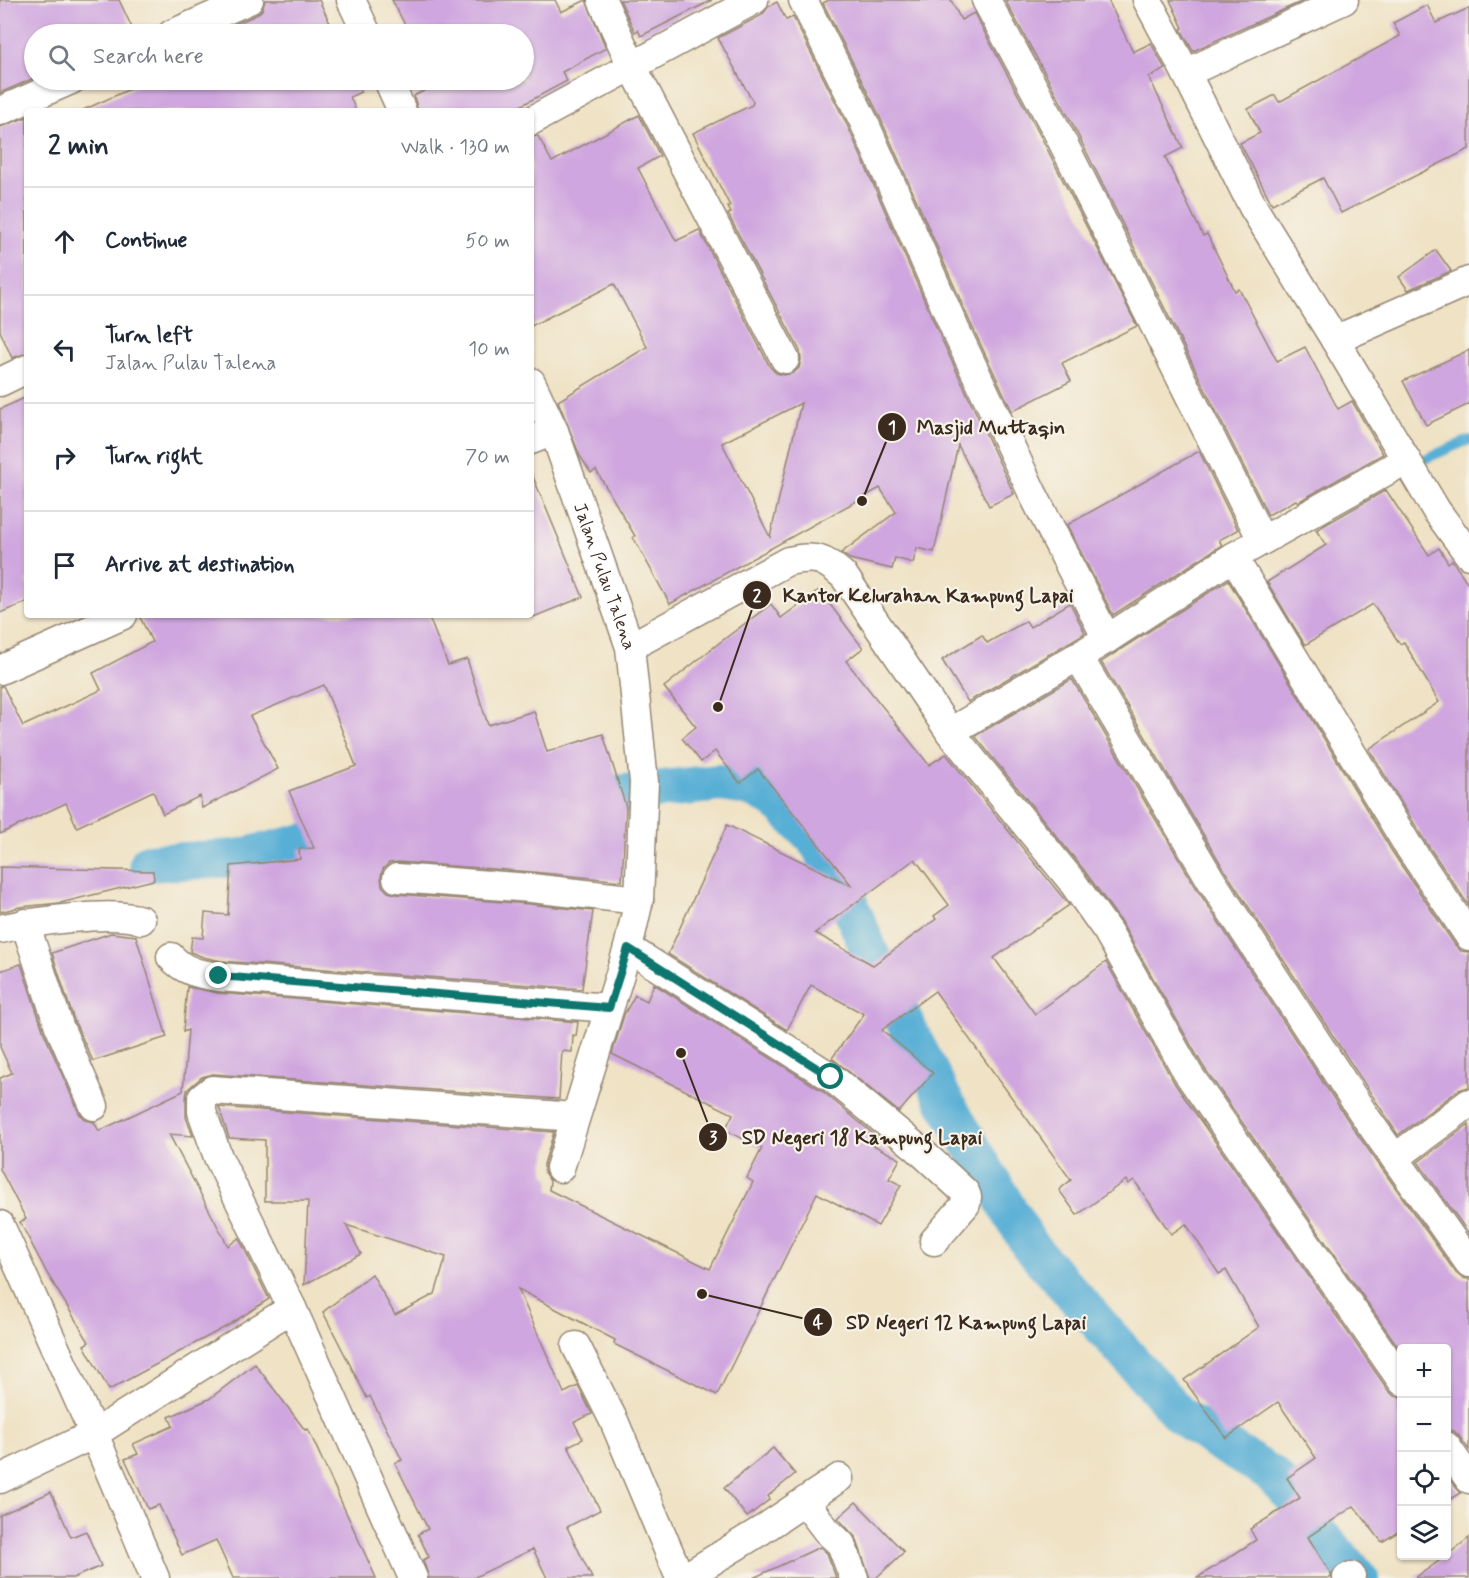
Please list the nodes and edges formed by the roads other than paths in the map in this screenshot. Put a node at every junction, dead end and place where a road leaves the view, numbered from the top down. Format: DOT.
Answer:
graph roads {
  1 [pos="249,0"];
  2 [pos="351,0"];
  3 [pos="602,0"];
  4 [pos="754,0"];
  5 [pos="803,0"];
  6 [pos="986,0"];
  7 [pos="1147,0"];
  8 [pos="1344,0"];
  9 [pos="195,24"];
  10 [pos="362,24"];
  11 [pos="632,66"];
  12 [pos="1186,73"];
  13 [pos="48,90"];
  14 [pos="393,90"];
  15 [pos="401,108"];
  16 [pos="0,111"];
  17 [pos="534,119"];
  18 [pos="1469,281"];
  19 [pos="1335,340"];
  20 [pos="785,359"];
  21 [pos="24,370"];
  22 [pos="0,382"];
  23 [pos="534,396"];
  24 [pos="543,436"];
  25 [pos="1406,460"];
  26 [pos="1262,540"];
  27 [pos="1469,555"];
  28 [pos="1233,557"];
  29 [pos="116,618"];
  30 [pos="1107,639"];
  31 [pos="630,647"];
  32 [pos="1078,656"];
  33 [pos="0,670"];
  34 [pos="950,732"];
  35 [pos="397,878"];
  36 [pos="639,900"];
  37 [pos="141,920"];
  38 [pos="12,926"];
  39 [pos="1469,936"];
  40 [pos="628,948"];
  41 [pos="171,957"];
  42 [pos="609,1008"];
  43 [pos="1469,1103"];
  44 [pos="94,1106"];
  45 [pos="575,1118"];
  46 [pos="1395,1158"];
  47 [pos="560,1168"];
  48 [pos="0,1225"];
  49 [pos="934,1241"];
  50 [pos="1469,1263"];
  51 [pos="292,1308"];
  52 [pos="576,1346"];
  53 [pos="1397,1375"];
  54 [pos="94,1434"];
  55 [pos="1450,1452"];
  56 [pos="839,1478"];
  57 [pos="0,1479"];
  58 [pos="1469,1479"];
  59 [pos="805,1502"];
  60 [pos="155,1578"];
  61 [pos="413,1578"];
  62 [pos="682,1578"];
  63 [pos="854,1578"];
  1 -- 9 [label="street"];
  2 -- 10 [label="street"];
  3 -- 11 [label="street"];
  4 -- 11 [label="street"];
  5 -- 30 [label="street"];
  6 -- 26 [label="street"];
  7 -- 12 [label="street"];
  8 -- 12 [label="street"];
  11 -- 17 [label="street"];
  11 -- 20 [label="street"];
  12 -- 19 [label="street"];
  13 -- 16 [label="street"];
  14 -- 15 [label="street"];
  18 -- 19 [label="street"];
  19 -- 25 [label="street"];
  21 -- 22 [label="street"];
  23 -- 24 [label="street, Jalan Pulau Talena"];
  24 -- 31 [label="street, Jalan Pulau Talena"];
  25 -- 26 [label="street"];
  25 -- 27 [label="street"];
  26 -- 28 [label="street"];
  28 -- 30 [label="street"];
  28 -- 39 [label="street"];
  29 -- 33 [label="street"];
  30 -- 32 [label="street"];
  31 -- 34 [label="street"];
  31 -- 36 [label="street, Jalan Pulau Talena"];
  32 -- 34 [label="street"];
  32 -- 46 [label="street"];
  34 -- 53 [label="street"];
  35 -- 36 [label="street"];
  36 -- 40 [label="street"];
  37 -- 38 [label="street"];
  38 -- 44 [label="street"];
  40 -- 42 [label="street"];
  40 -- 49 [label="street"];
  41 -- 42 [label="street"];
  42 -- 45 [label="street"];
  43 -- 46 [label="street"];
  45 -- 47 [label="street"];
  45 -- 51 [label="street"];
  46 -- 50 [label="street"];
  48 -- 54 [label="street"];
  51 -- 54 [label="street"];
  51 -- 61 [label="street"];
  52 -- 62 [label="street"];
  54 -- 57 [label="street"];
  54 -- 60 [label="street"];
  55 -- 58 [label="street"];
  56 -- 59 [label="street"];
  59 -- 62 [label="street"];
  59 -- 63 [label="street"];
}
